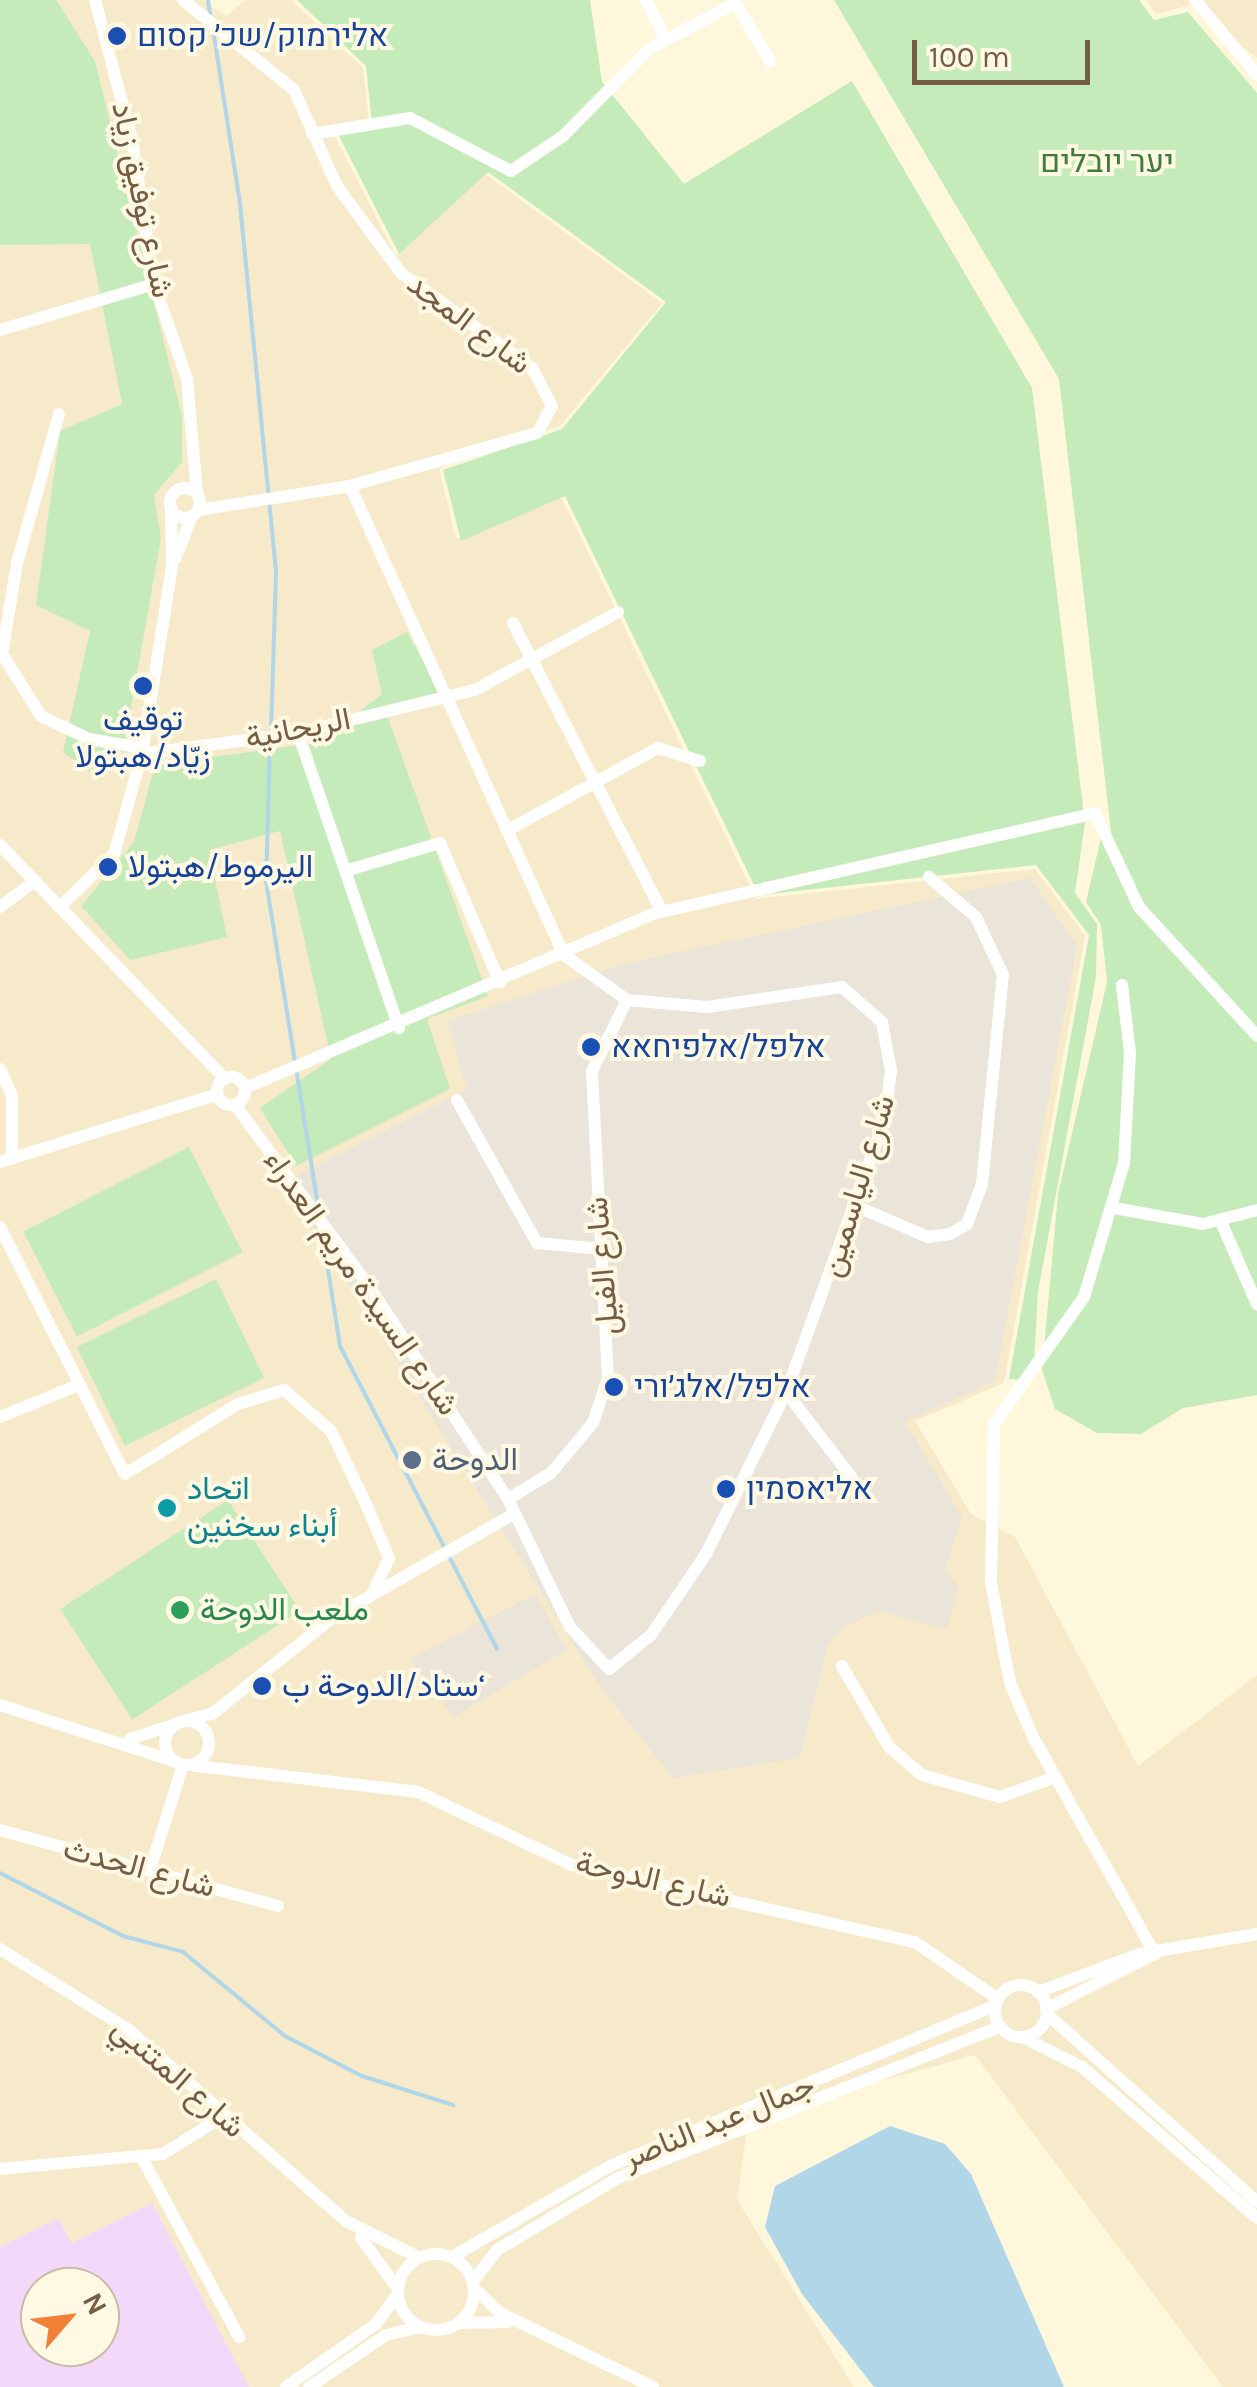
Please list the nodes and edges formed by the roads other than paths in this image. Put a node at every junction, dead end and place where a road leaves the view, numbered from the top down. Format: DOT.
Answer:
graph roads {
  1 [pos="96,0"];
  2 [pos="184,0"];
  3 [pos="646,0"];
  4 [pos="1195,0"];
  5 [pos="735,2"];
  6 [pos="665,38"];
  7 [pos="770,60"];
  8 [pos="1257,75"];
  9 [pos="312,134"];
  10 [pos="154,284"];
  11 [pos="0,330"];
  12 [pos="59,414"];
  13 [pos="188,460"];
  14 [pos="350,486"];
  15 [pos="173,493"];
  16 [pos="197,494"];
  17 [pos="171,509"];
  18 [pos="195,513"];
  19 [pos="172,566"];
  20 [pos="618,612"];
  21 [pos="513,623"];
  22 [pos="532,659"];
  23 [pos="452,695"];
  24 [pos="298,733"];
  25 [pos="143,751"];
  26 [pos="700,761"];
  27 [pos="595,782"];
  28 [pos="510,829"];
  29 [pos="0,845"];
  30 [pos="345,870"];
  31 [pos="929,878"];
  32 [pos="36,881"];
  33 [pos="62,905"];
  34 [pos="0,907"];
  35 [pos="662,912"];
  36 [pos="564,955"];
  37 [pos="500,983"];
  38 [pos="1122,985"];
  39 [pos="627,1000"];
  40 [pos="400,1028"];
  41 [pos="1257,1036"];
  42 [pos="0,1069"];
  43 [pos="225,1079"];
  44 [pos="245,1088"];
  45 [pos="218,1094"];
  46 [pos="457,1100"];
  47 [pos="236,1104"];
  48 [pos="6,1161"];
  49 [pos="858,1208"];
  50 [pos="1114,1208"];
  51 [pos="1257,1210"];
  52 [pos="1221,1222"];
  53 [pos="0,1226"];
  54 [pos="600,1249"];
  55 [pos="1257,1304"];
  56 [pos="76,1386"];
  57 [pos="786,1392"];
  58 [pos="0,1417"];
  59 [pos="852,1478"];
  60 [pos="508,1499"];
  61 [pos="512,1515"];
  62 [pos="373,1592"];
  63 [pos="842,1666"];
  64 [pos="0,1704"];
  65 [pos="226,1704"];
  66 [pos="180,1722"];
  67 [pos="122,1740"];
  68 [pos="209,1744"];
  69 [pos="183,1764"];
  70 [pos="242,1772"];
  71 [pos="1056,1777"];
  72 [pos="0,1830"];
  73 [pos="150,1870"];
  74 [pos="278,1906"];
  75 [pos="1257,1934"];
  76 [pos="0,1949"];
  77 [pos="1155,1954"];
  78 [pos="1038,1992"];
  79 [pos="997,2002"];
  80 [pos="1046,2012"];
  81 [pos="1000,2027"];
  82 [pos="1022,2037"];
  83 [pos="222,2117"];
  84 [pos="142,2158"];
  85 [pos="0,2169"];
  86 [pos="1257,2202"];
  87 [pos="1257,2218"];
  88 [pos="346,2222"];
  89 [pos="418,2257"];
  90 [pos="452,2257"];
  91 [pos="473,2285"];
  92 [pos="398,2291"];
  93 [pos="459,2323"];
  94 [pos="422,2327"];
  95 [pos="525,2327"];
  96 [pos="239,2337"];
  97 [pos="624,2380"];
  98 [pos="286,2387"];
  99 [pos="310,2387"];
  100 [pos="653,2387"];
  1 -- 10 [label="street, شارع توفيق زياد"];
  2 -- 9 [label="street, شارع المجد"];
  3 -- 6 [label="street"];
  4 -- 8 [label="street"];
  5 -- 6 [label="street"];
  5 -- 7 [label="street"];
  6 -- 9 [label="street"];
  9 -- 14 [label="street, شارع المجد"];
  10 -- 11 [label="street"];
  10 -- 13 [label="street, شارع توفيق زياد"];
  12 -- 25 [label="street, الريحانية"];
  13 -- 15 [label="street"];
  13 -- 16 [label="street"];
  14 -- 18 [label="street, شارع المجد"];
  14 -- 23 [label="street"];
  15 -- 16 [label="street"];
  15 -- 17 [label="street"];
  16 -- 18 [label="street"];
  17 -- 18 [label="street"];
  17 -- 19 [label="street"];
  18 -- 19 [label="street"];
  19 -- 25 [label="street"];
  20 -- 22 [label="street, الريحانية"];
  21 -- 22 [label="street"];
  22 -- 23 [label="street, الريحانية"];
  22 -- 27 [label="street"];
  23 -- 24 [label="street, الريحانية"];
  23 -- 28 [label="street"];
  24 -- 25 [label="street, الريحانية"];
  24 -- 30 [label="street"];
  25 -- 33 [label="street"];
  26 -- 27 [label="street"];
  27 -- 28 [label="street"];
  27 -- 35 [label="street"];
  28 -- 36 [label="street"];
  29 -- 32 [label="street"];
  30 -- 37 [label="street"];
  30 -- 40 [label="street"];
  31 -- 49 [label="street"];
  32 -- 33 [label="street"];
  32 -- 34 [label="street"];
  33 -- 43 [label="street"];
  35 -- 36 [label="street"];
  35 -- 41 [label="street"];
  36 -- 37 [label="street"];
  36 -- 39 [label="street, شارع الياسمين"];
  37 -- 40 [label="street"];
  38 -- 50 [label="street"];
  39 -- 49 [label="street, شارع الياسمين"];
  39 -- 54 [label="street, شارع الفيل"];
  40 -- 44 [label="street"];
  42 -- 48 [label="street"];
  43 -- 44 [label="street"];
  43 -- 45 [label="street"];
  44 -- 47 [label="street"];
  45 -- 47 [label="street"];
  45 -- 48 [label="street"];
  46 -- 54 [label="street"];
  47 -- 60 [label="street, شارع السيدة مريم العدراء"];
  49 -- 57 [label="street, شارع الياسمين"];
  50 -- 52 [label="street"];
  50 -- 71 [label="street"];
  51 -- 52 [label="street"];
  52 -- 55 [label="street"];
  53 -- 56 [label="street"];
  54 -- 60 [label="street, شارع الفيل"];
  56 -- 58 [label="street"];
  56 -- 62 [label="street"];
  57 -- 59 [label="street"];
  57 -- 61 [label="street, شارع الياسمين"];
  60 -- 61 [label="street, شارع السيدة مريم العدراء"];
  61 -- 62 [label="street"];
  62 -- 65 [label="street"];
  63 -- 71 [label="street"];
  64 -- 67 [label="street, شارع الدوحة"];
  65 -- 66 [label="street"];
  65 -- 68 [label="street"];
  66 -- 67 [label="street"];
  66 -- 68 [label="street, شارع الدوحة"];
  66 -- 69 [label="street"];
  67 -- 69 [label="street, شارع الدوحة"];
  68 -- 69 [label="street"];
  68 -- 70 [label="street, شارع الدوحة"];
  69 -- 70 [label="street, شارع الدوحة"];
  69 -- 73 [label="street"];
  70 -- 79 [label="street, شارع الدوحة"];
  71 -- 77 [label="street"];
  72 -- 73 [label="street, شارع الحدث"];
  73 -- 74 [label="street, شارع الحدث"];
  75 -- 77 [label="street"];
  76 -- 83 [label="street, شارع المتنبي"];
  77 -- 78 [label="street"];
  77 -- 80 [label="street"];
  78 -- 79 [label="street"];
  78 -- 80 [label="street"];
  79 -- 81 [label="street"];
  79 -- 90 [label="street, جمال عبد الناصر"];
  80 -- 82 [label="street"];
  80 -- 86 [label="street"];
  81 -- 82 [label="street"];
  81 -- 91 [label="street, جمال عبد الناصر"];
  82 -- 87 [label="street"];
  83 -- 84 [label="street"];
  83 -- 88 [label="street, شارع المتنبي"];
  84 -- 85 [label="street"];
  84 -- 96 [label="street"];
  88 -- 89 [label="street"];
  88 -- 92 [label="street"];
  89 -- 90 [label="street"];
  89 -- 92 [label="street"];
  90 -- 91 [label="street"];
  91 -- 93 [label="street"];
  91 -- 95 [label="street"];
  92 -- 94 [label="street"];
  92 -- 98 [label="street"];
  93 -- 94 [label="street"];
  93 -- 95 [label="street"];
  94 -- 99 [label="street"];
  95 -- 97 [label="street"];
  97 -- 100 [label="street"];
}
